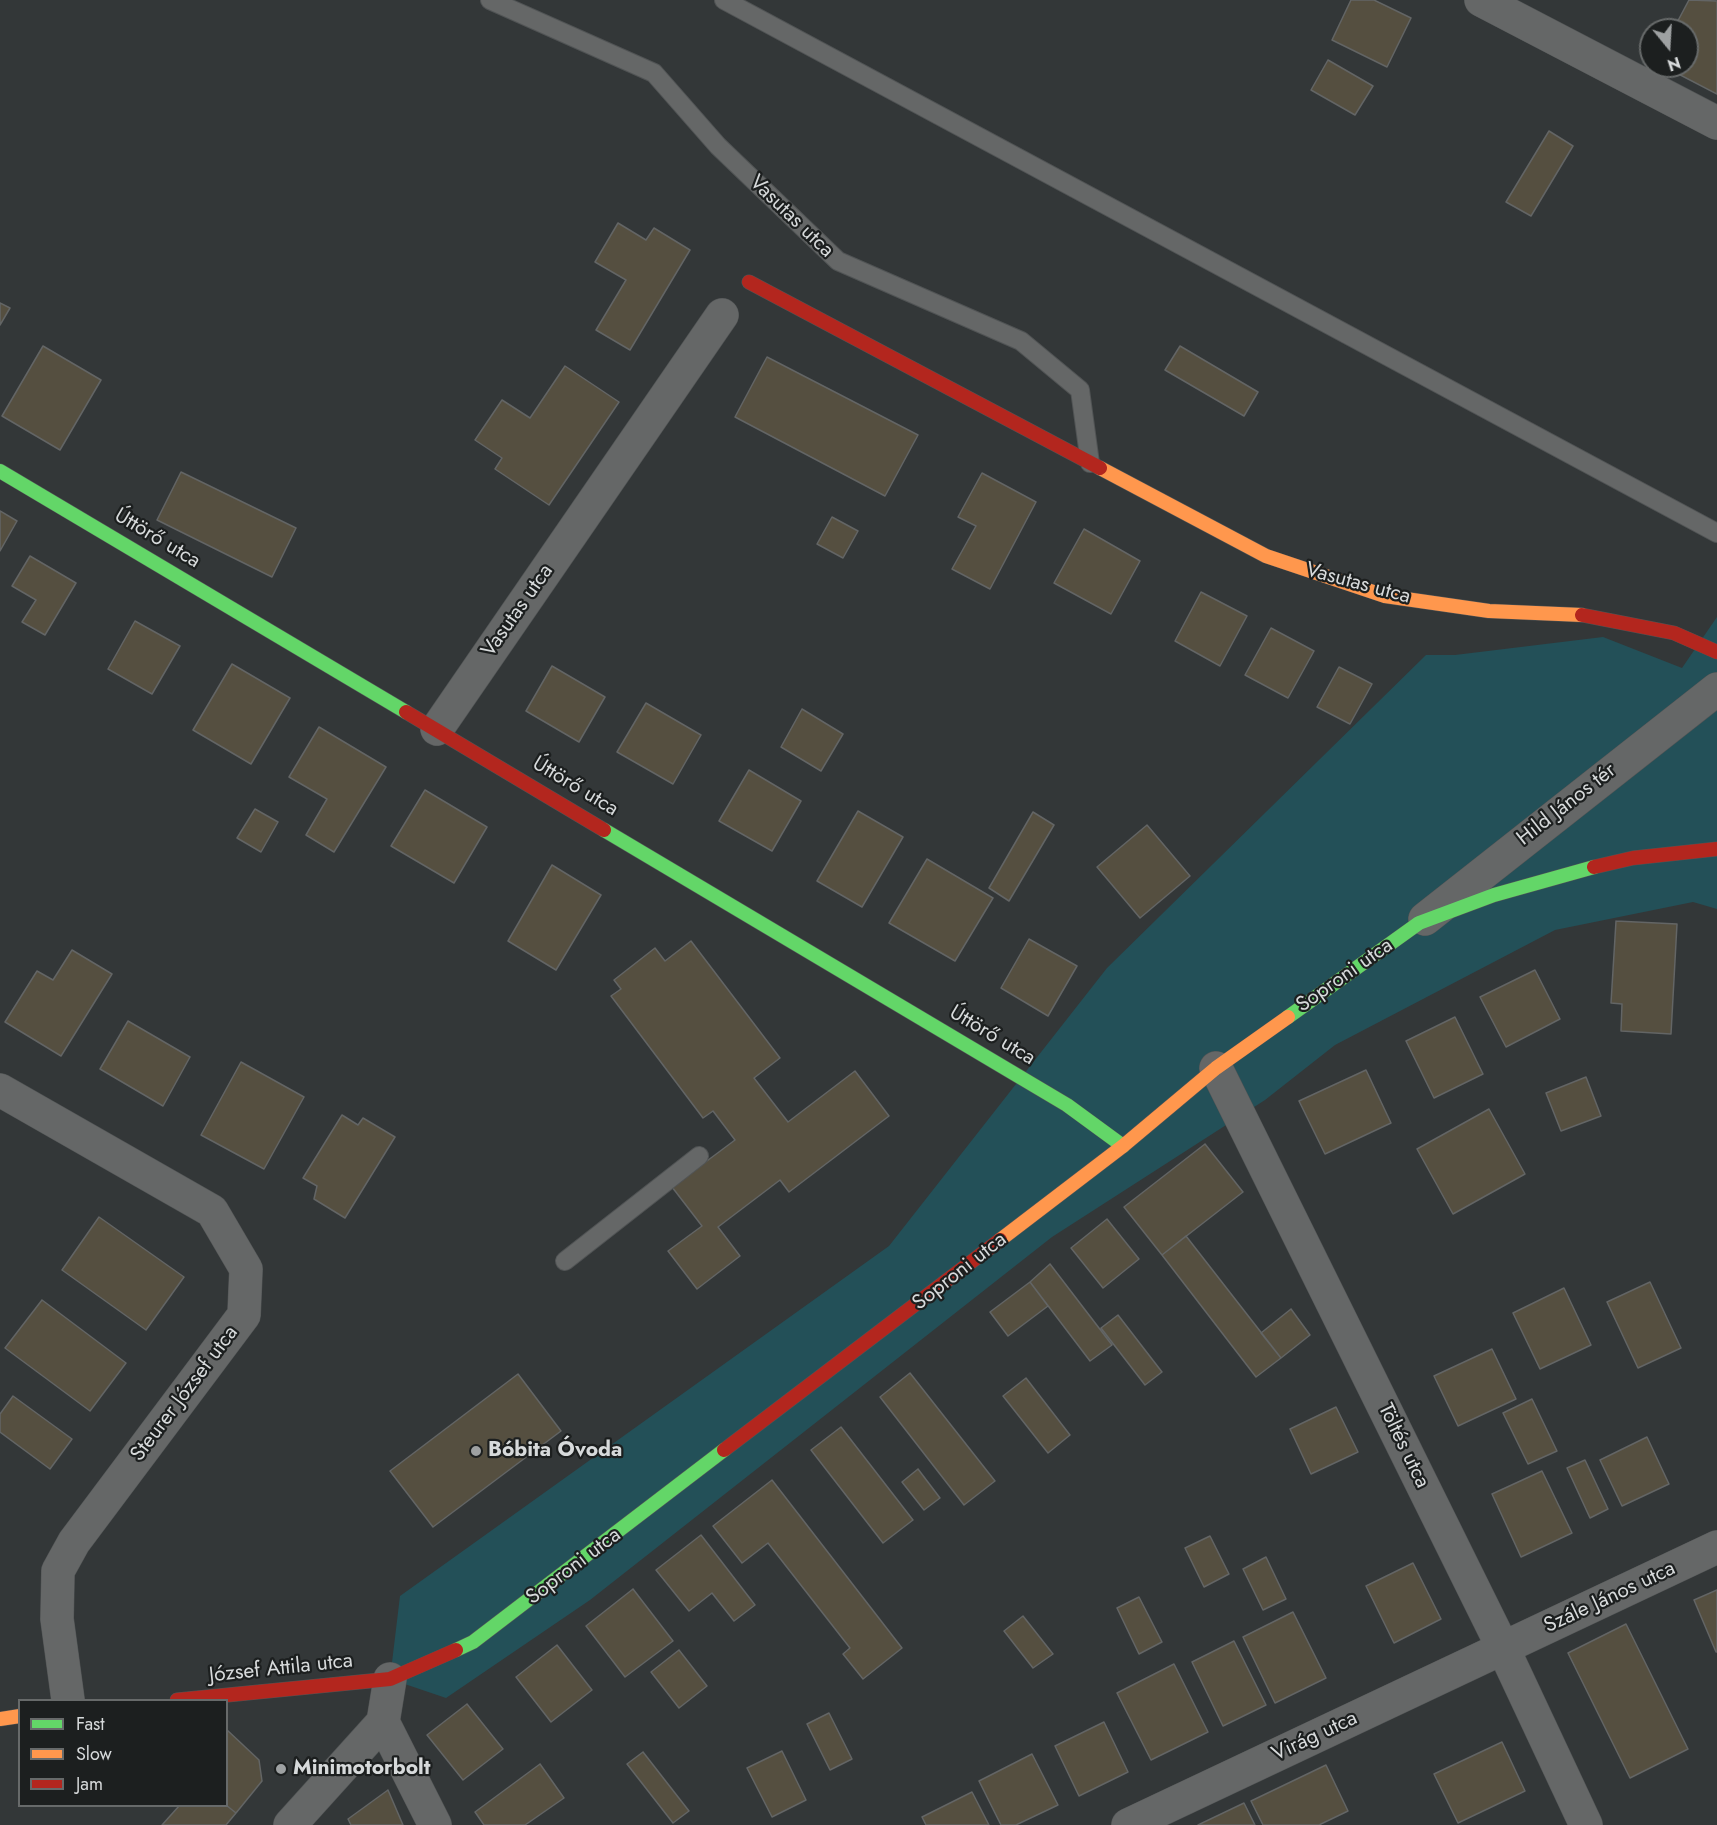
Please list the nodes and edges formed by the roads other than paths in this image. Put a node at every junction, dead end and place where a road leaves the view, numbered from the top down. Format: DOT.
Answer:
graph roads {
  1 [pos="490,0"];
  2 [pos="724,0"];
  3 [pos="1481,0"];
  4 [pos="1717,123"];
  5 [pos="749,282"];
  6 [pos="722,315"];
  7 [pos="1090,463"];
  8 [pos="0,471"];
  9 [pos="1717,533"];
  10 [pos="1717,652"];
  11 [pos="1717,689"];
  12 [pos="437,729"];
  13 [pos="1717,849"];
  14 [pos="1419,923"];
  15 [pos="1216,1068"];
  16 [pos="0,1090"];
  17 [pos="1123,1146"];
  18 [pos="699,1156"];
  19 [pos="565,1261"];
  20 [pos="1717,1547"];
  21 [pos="1503,1648"];
  22 [pos="390,1679"];
  23 [pos="68,1699"];
  24 [pos="196,1699"];
  25 [pos="18,1716"];
  26 [pos="0,1719"];
  27 [pos="383,1722"];
  28 [pos="290,1825"];
  29 [pos="435,1825"];
  30 [pos="1128,1825"];
  31 [pos="1586,1825"];
  1 -- 7 [label="lane, Vasutas utca"];
  2 -- 9 [label="lane"];
  3 -- 4 [label="street"];
  5 -- 7 [label="street, Vasutas utca"];
  6 -- 12 [label="street, Vasutas utca"];
  7 -- 10 [label="street, Vasutas utca"];
  8 -- 12 [label="street, Úttörő utca"];
  11 -- 14 [label="street, Hild János tér"];
  12 -- 17 [label="street, Úttörő utca"];
  13 -- 14 [label="street, Soproni utca"];
  14 -- 15 [label="street, Soproni utca"];
  15 -- 17 [label="street, Soproni utca"];
  15 -- 21 [label="street, Töltés utca"];
  16 -- 23 [label="street, Steurer József utca"];
  17 -- 22 [label="street, Soproni utca"];
  18 -- 19 [label="lane"];
  20 -- 21 [label="street, Szále János utca"];
  21 -- 30 [label="street, Virág utca"];
  21 -- 31 [label="street, Töltés utca"];
  22 -- 24 [label="street, József Attila utca"];
  22 -- 27 [label="street"];
  25 -- 26 [label="street"];
  27 -- 28 [label="street"];
  27 -- 29 [label="street"];
}
